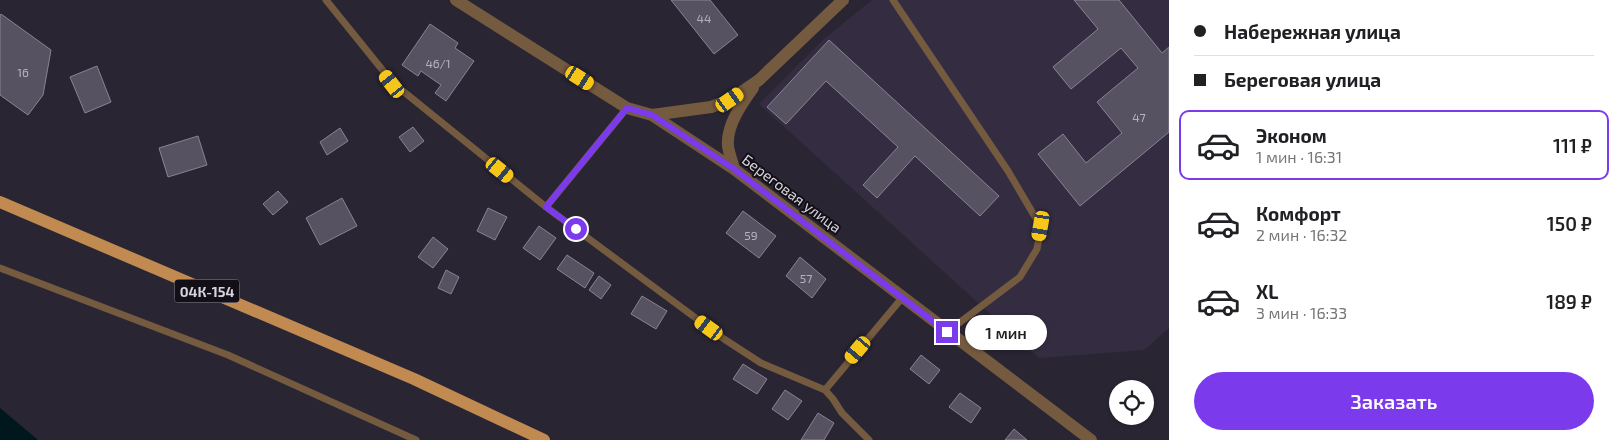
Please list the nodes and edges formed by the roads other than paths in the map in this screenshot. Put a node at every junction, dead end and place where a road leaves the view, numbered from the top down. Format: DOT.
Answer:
graph roads {
  1 [pos="326,0"];
  2 [pos="456,0"];
  3 [pos="843,0"];
  4 [pos="893,0"];
  5 [pos="758,80"];
  6 [pos="627,108"];
  7 [pos="652,115"];
  8 [pos="734,169"];
  9 [pos="0,202"];
  10 [pos="546,207"];
  11 [pos="0,268"];
  12 [pos="902,298"];
  13 [pos="947,332"];
  14 [pos="825,390"];
  15 [pos="416,440"];
  16 [pos="544,440"];
  17 [pos="869,440"];
  18 [pos="1090,440"];
  1 -- 10 [label="lane"];
  2 -- 6 [label="street, Береговая улица"];
  3 -- 5 [label="street"];
  4 -- 13 [label="lane"];
  5 -- 7 [label="street"];
  5 -- 8 [label="street"];
  6 -- 7 [label="street, Береговая улица"];
  6 -- 10 [label="lane"];
  7 -- 8 [label="street, Береговая улица"];
  8 -- 12 [label="street, Береговая улица"];
  9 -- 16 [label="main road, 04К-154"];
  10 -- 14 [label="lane"];
  11 -- 15 [label="lane"];
  12 -- 13 [label="street, Береговая улица"];
  12 -- 14 [label="lane"];
  13 -- 18 [label="street, Береговая улица"];
  14 -- 17 [label="lane"];
}
